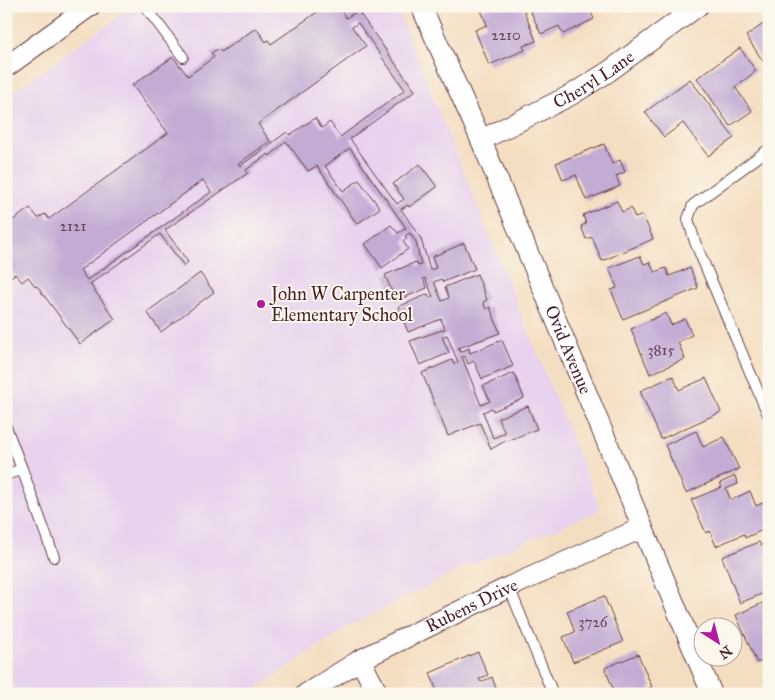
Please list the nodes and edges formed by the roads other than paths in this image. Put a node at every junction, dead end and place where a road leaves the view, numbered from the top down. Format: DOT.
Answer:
graph roads {
  1 [pos="90,6"];
  2 [pos="145,6"];
  3 [pos="420,6"];
  4 [pos="698,6"];
  5 [pos="183,57"];
  6 [pos="6,67"];
  7 [pos="481,140"];
  8 [pos="769,149"];
  9 [pos="769,417"];
  10 [pos="6,427"];
  11 [pos="22,469"];
  12 [pos="6,475"];
  13 [pos="642,528"];
  14 [pos="54,557"];
  15 [pos="509,588"];
  16 [pos="360,660"];
  17 [pos="306,694"];
  18 [pos="378,694"];
  19 [pos="553,694"];
  20 [pos="712,694"];
  1 -- 6 [label="street"];
  2 -- 5 [label="lane"];
  3 -- 7 [label="street, Ovid Avenue"];
  4 -- 7 [label="street, Cheryl Lane"];
  7 -- 13 [label="street, Ovid Avenue"];
  8 -- 9 [label="lane"];
  10 -- 11 [label="lane"];
  11 -- 12 [label="lane"];
  11 -- 14 [label="lane"];
  13 -- 15 [label="street, Rubens Drive"];
  13 -- 20 [label="street, Ovid Avenue"];
  15 -- 16 [label="street, Rubens Drive"];
  15 -- 19 [label="lane"];
  16 -- 17 [label="street, Rubens Drive"];
  16 -- 18 [label="street"];
}
